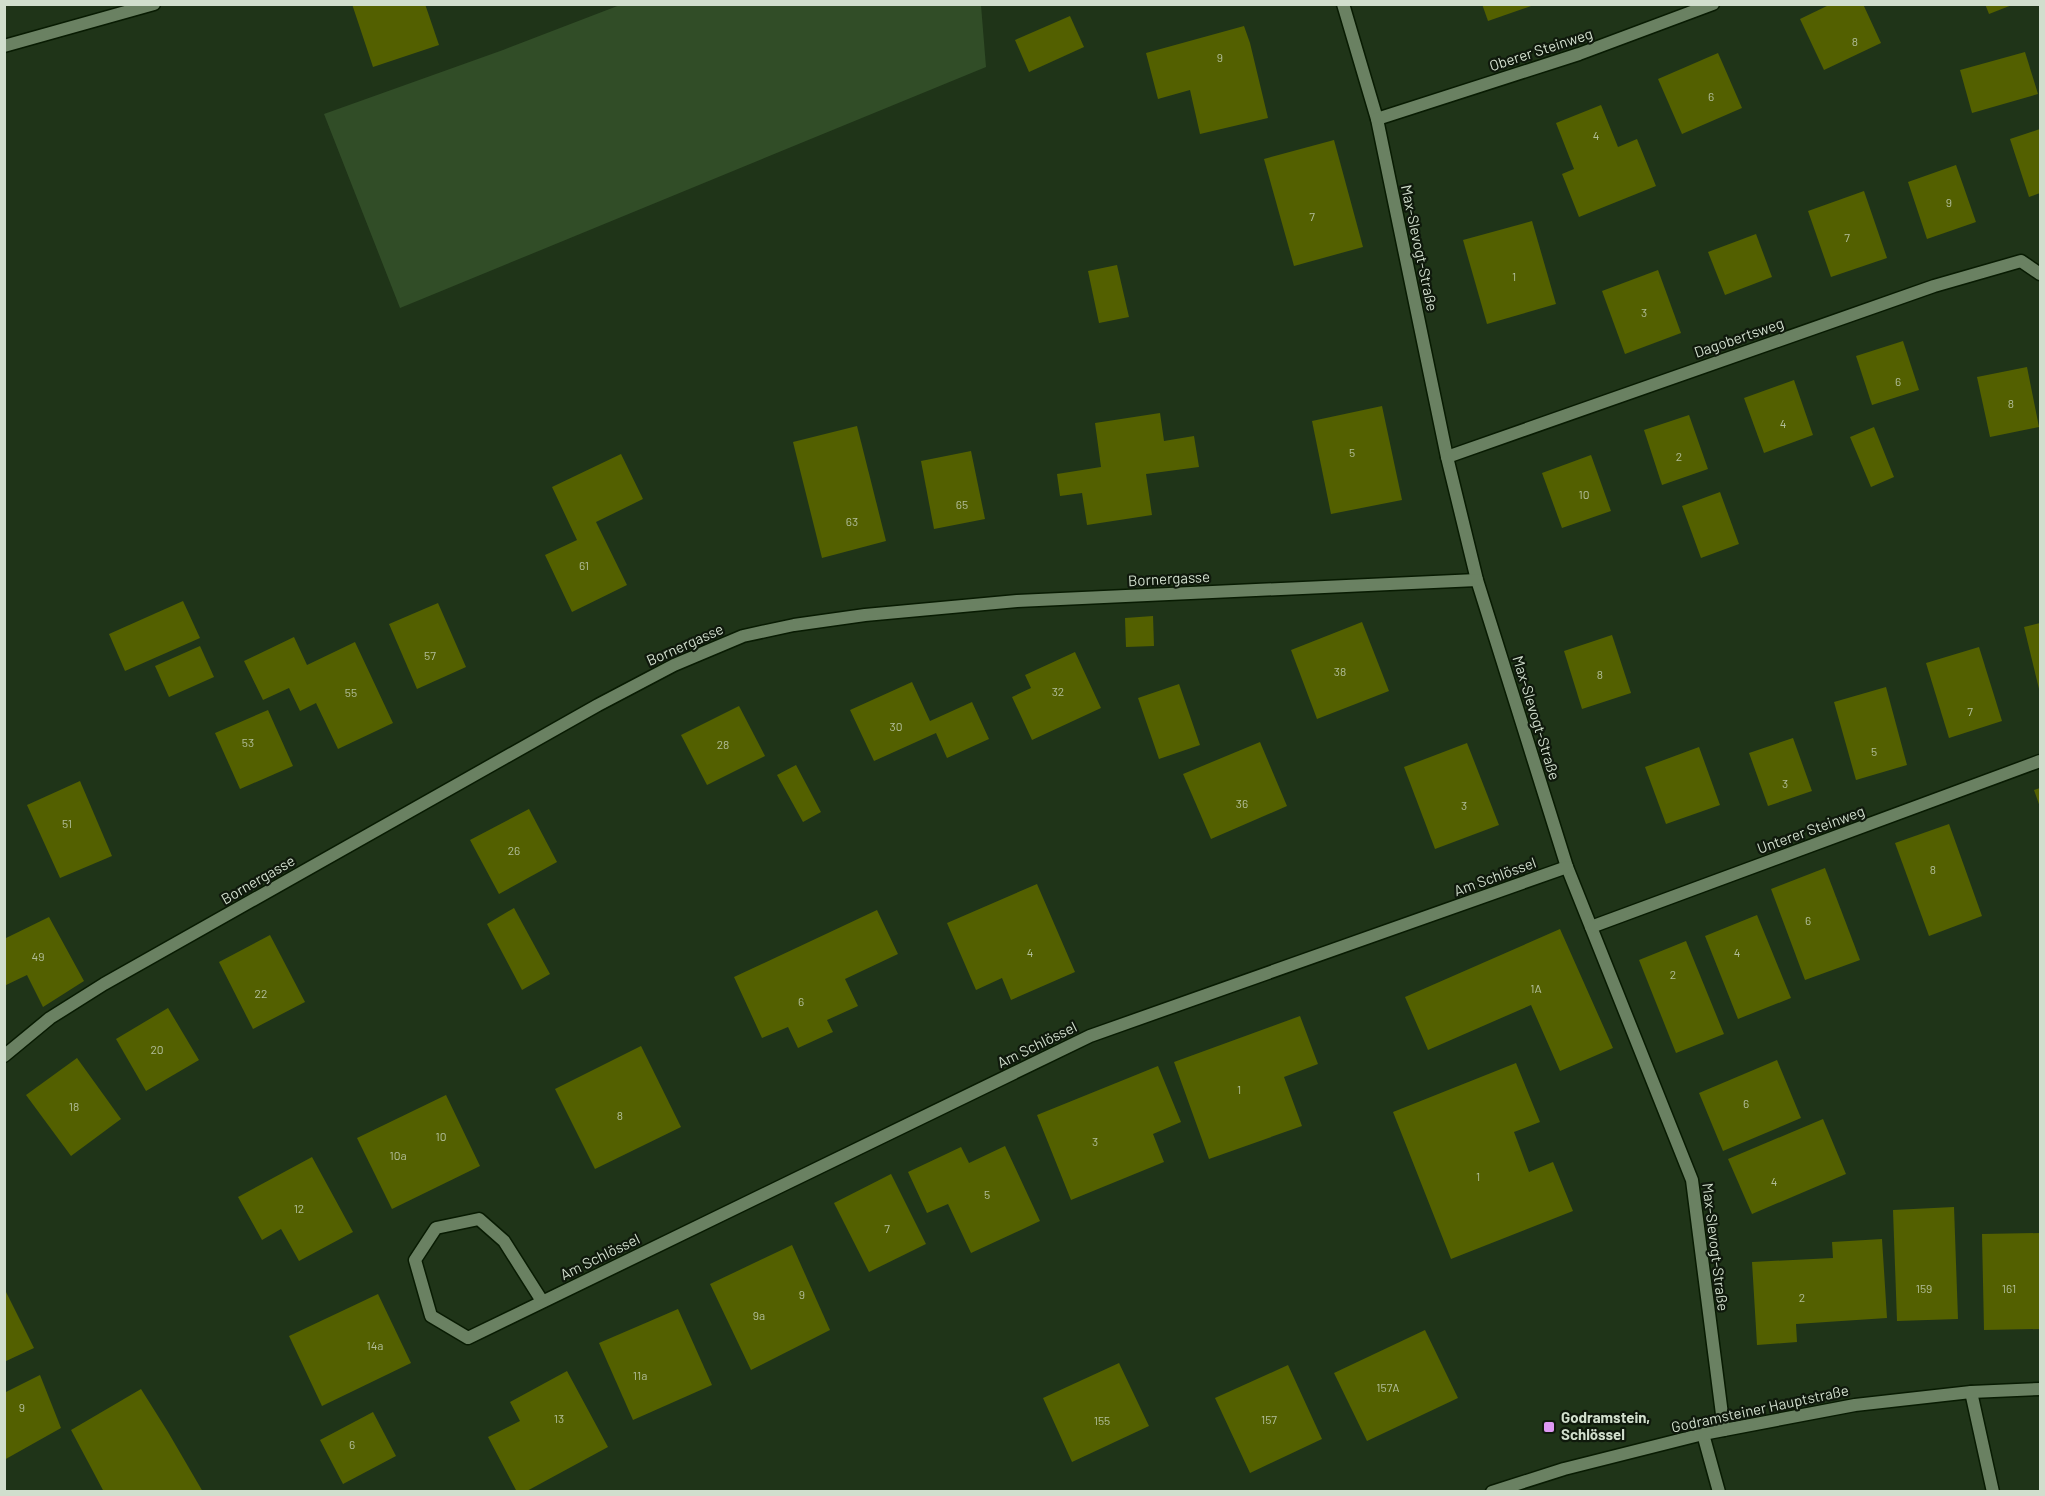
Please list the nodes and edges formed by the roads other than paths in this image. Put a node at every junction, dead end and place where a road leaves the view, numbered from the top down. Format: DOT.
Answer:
graph roads {
  1 [pos="154,4"];
  2 [pos="1343,4"];
  3 [pos="1713,4"];
  4 [pos="4,46"];
  5 [pos="1377,119"];
  6 [pos="2040,274"];
  7 [pos="1447,457"];
  8 [pos="1477,580"];
  9 [pos="2040,761"];
  10 [pos="1567,867"];
  11 [pos="1592,927"];
  12 [pos="4,1056"];
  13 [pos="542,1302"];
  14 [pos="2040,1389"];
  15 [pos="1971,1392"];
  16 [pos="1724,1430"];
  17 [pos="1703,1434"];
  18 [pos="1496,1491"];
  19 [pos="1719,1491"];
  20 [pos="1993,1491"];
  1 -- 4 [label="street"];
  2 -- 5 [label="street, Max-Slevogt-Straße"];
  3 -- 5 [label="street, Oberer Steinweg"];
  5 -- 7 [label="street, Max-Slevogt-Straße"];
  6 -- 7 [label="street, Dagobertsweg"];
  7 -- 8 [label="street, Max-Slevogt-Straße"];
  8 -- 10 [label="street, Max-Slevogt-Straße"];
  8 -- 12 [label="street, Bornergasse"];
  9 -- 11 [label="street, Unterer Steinweg"];
  10 -- 11 [label="street, Max-Slevogt-Straße"];
  10 -- 13 [label="street, Am Schlössel"];
  11 -- 16 [label="street, Max-Slevogt-Straße"];
  13 -- 13 [label="street, Am Schlössel"];
  14 -- 15 [label="street, Godramsteiner Hauptstraße"];
  15 -- 16 [label="street, Godramsteiner Hauptstraße"];
  15 -- 20 [label="street"];
  16 -- 17 [label="street, Godramsteiner Hauptstraße"];
  17 -- 18 [label="street, Godramsteiner Hauptstraße"];
  17 -- 19 [label="street"];
}
